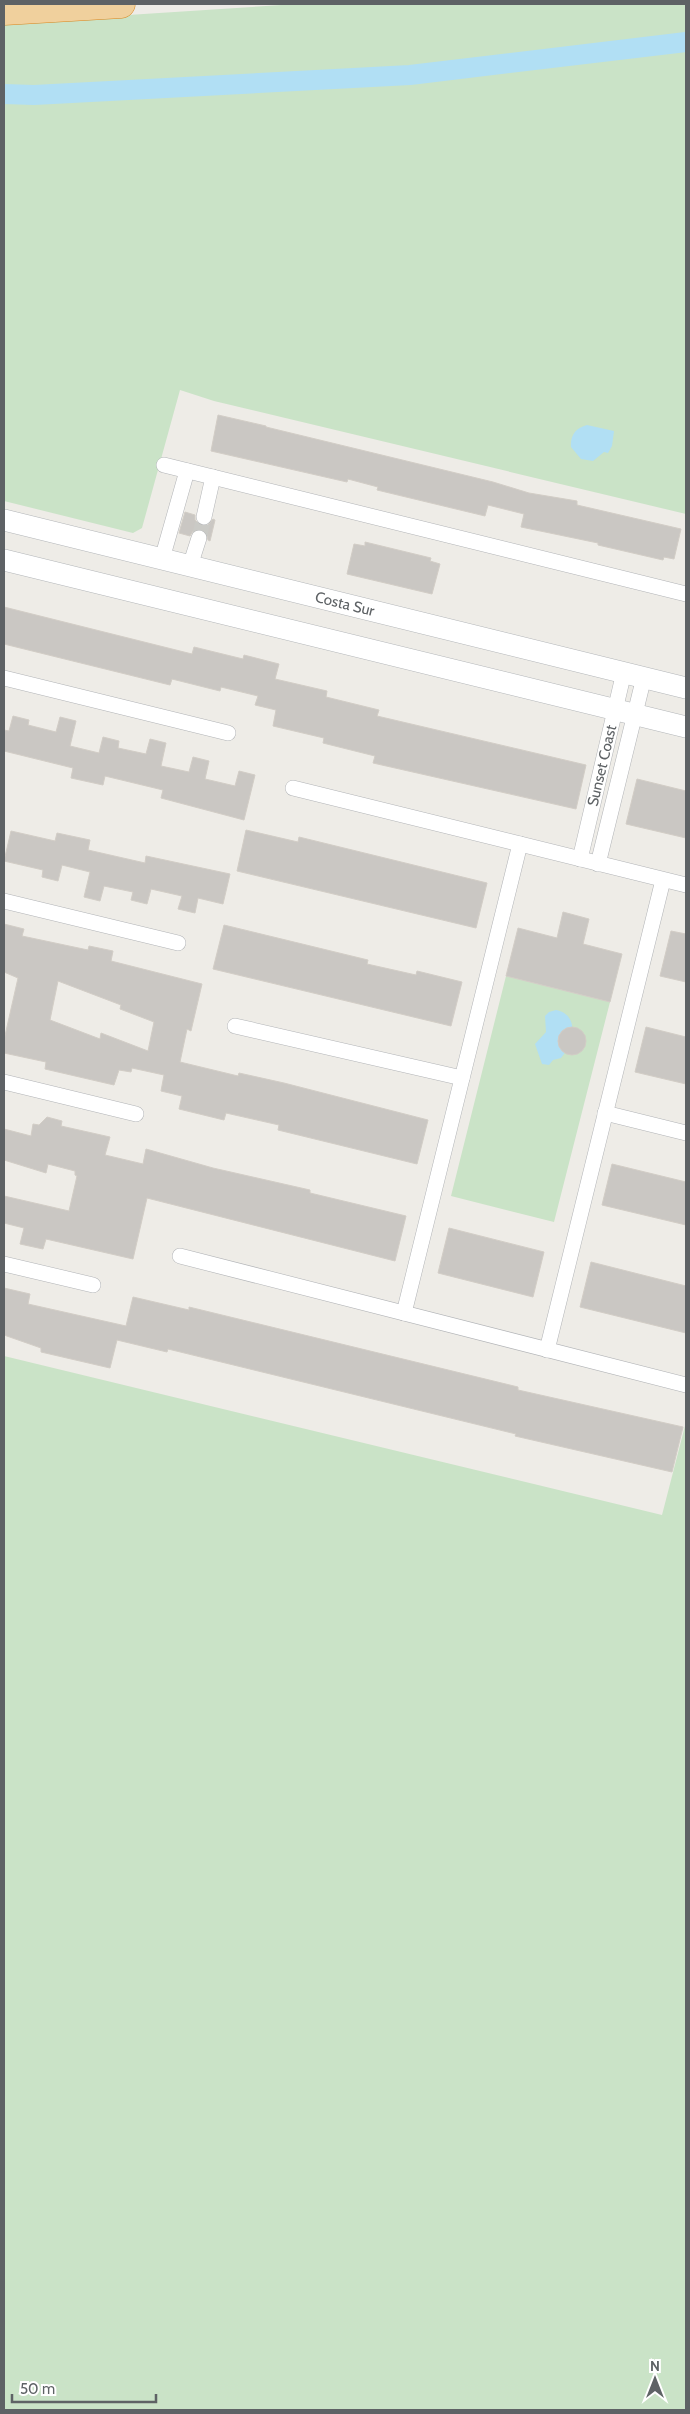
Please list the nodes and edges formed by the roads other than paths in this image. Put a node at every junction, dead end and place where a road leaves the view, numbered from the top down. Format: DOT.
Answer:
graph roads {
  1 [pos="121,4"];
  2 [pos="4,11"];
  3 [pos="164,465"];
  4 [pos="188,470"];
  5 [pos="214,477"];
  6 [pos="204,517"];
  7 [pos="4,520"];
  8 [pos="199,538"];
  9 [pos="162,558"];
  10 [pos="4,560"];
  11 [pos="190,566"];
  12 [pos="686,594"];
  13 [pos="634,675"];
  14 [pos="4,678"];
  15 [pos="686,688"];
  16 [pos="625,712"];
  17 [pos="686,727"];
  18 [pos="228,733"];
  19 [pos="293,788"];
  20 [pos="520,844"];
  21 [pos="580,859"];
  22 [pos="598,864"];
  23 [pos="663,880"];
  24 [pos="686,885"];
  25 [pos="4,900"];
  26 [pos="178,943"];
  27 [pos="235,1026"];
  28 [pos="462,1078"];
  29 [pos="4,1082"];
  30 [pos="606,1113"];
  31 [pos="136,1114"];
  32 [pos="686,1133"];
  33 [pos="180,1256"];
  34 [pos="4,1264"];
  35 [pos="93,1285"];
  36 [pos="404,1313"];
  37 [pos="547,1350"];
  38 [pos="686,1385"];
  1 -- 2 [label="highway"];
  3 -- 4 [label="street"];
  4 -- 5 [label="street"];
  4 -- 9 [label="street"];
  5 -- 6 [label="street"];
  5 -- 12 [label="street"];
  7 -- 9 [label="street, Costa Sur"];
  8 -- 11 [label="street"];
  9 -- 11 [label="street, Costa Sur"];
  10 -- 16 [label="street"];
  11 -- 13 [label="street, Costa Sur"];
  13 -- 15 [label="street, Costa Sur"];
  13 -- 16 [label="street, Sunset Coast"];
  14 -- 18 [label="street"];
  16 -- 17 [label="street"];
  16 -- 21 [label="street, Sunset Coast"];
  16 -- 22 [label="street, Sunset Coast"];
  19 -- 20 [label="street"];
  20 -- 21 [label="street"];
  20 -- 28 [label="street"];
  21 -- 22 [label="street"];
  22 -- 23 [label="street"];
  23 -- 24 [label="street"];
  23 -- 30 [label="street"];
  25 -- 26 [label="street"];
  27 -- 28 [label="street"];
  28 -- 36 [label="street"];
  29 -- 31 [label="street"];
  30 -- 32 [label="street"];
  30 -- 37 [label="street"];
  33 -- 36 [label="street"];
  34 -- 35 [label="street"];
  36 -- 37 [label="street"];
  37 -- 38 [label="street"];
}
